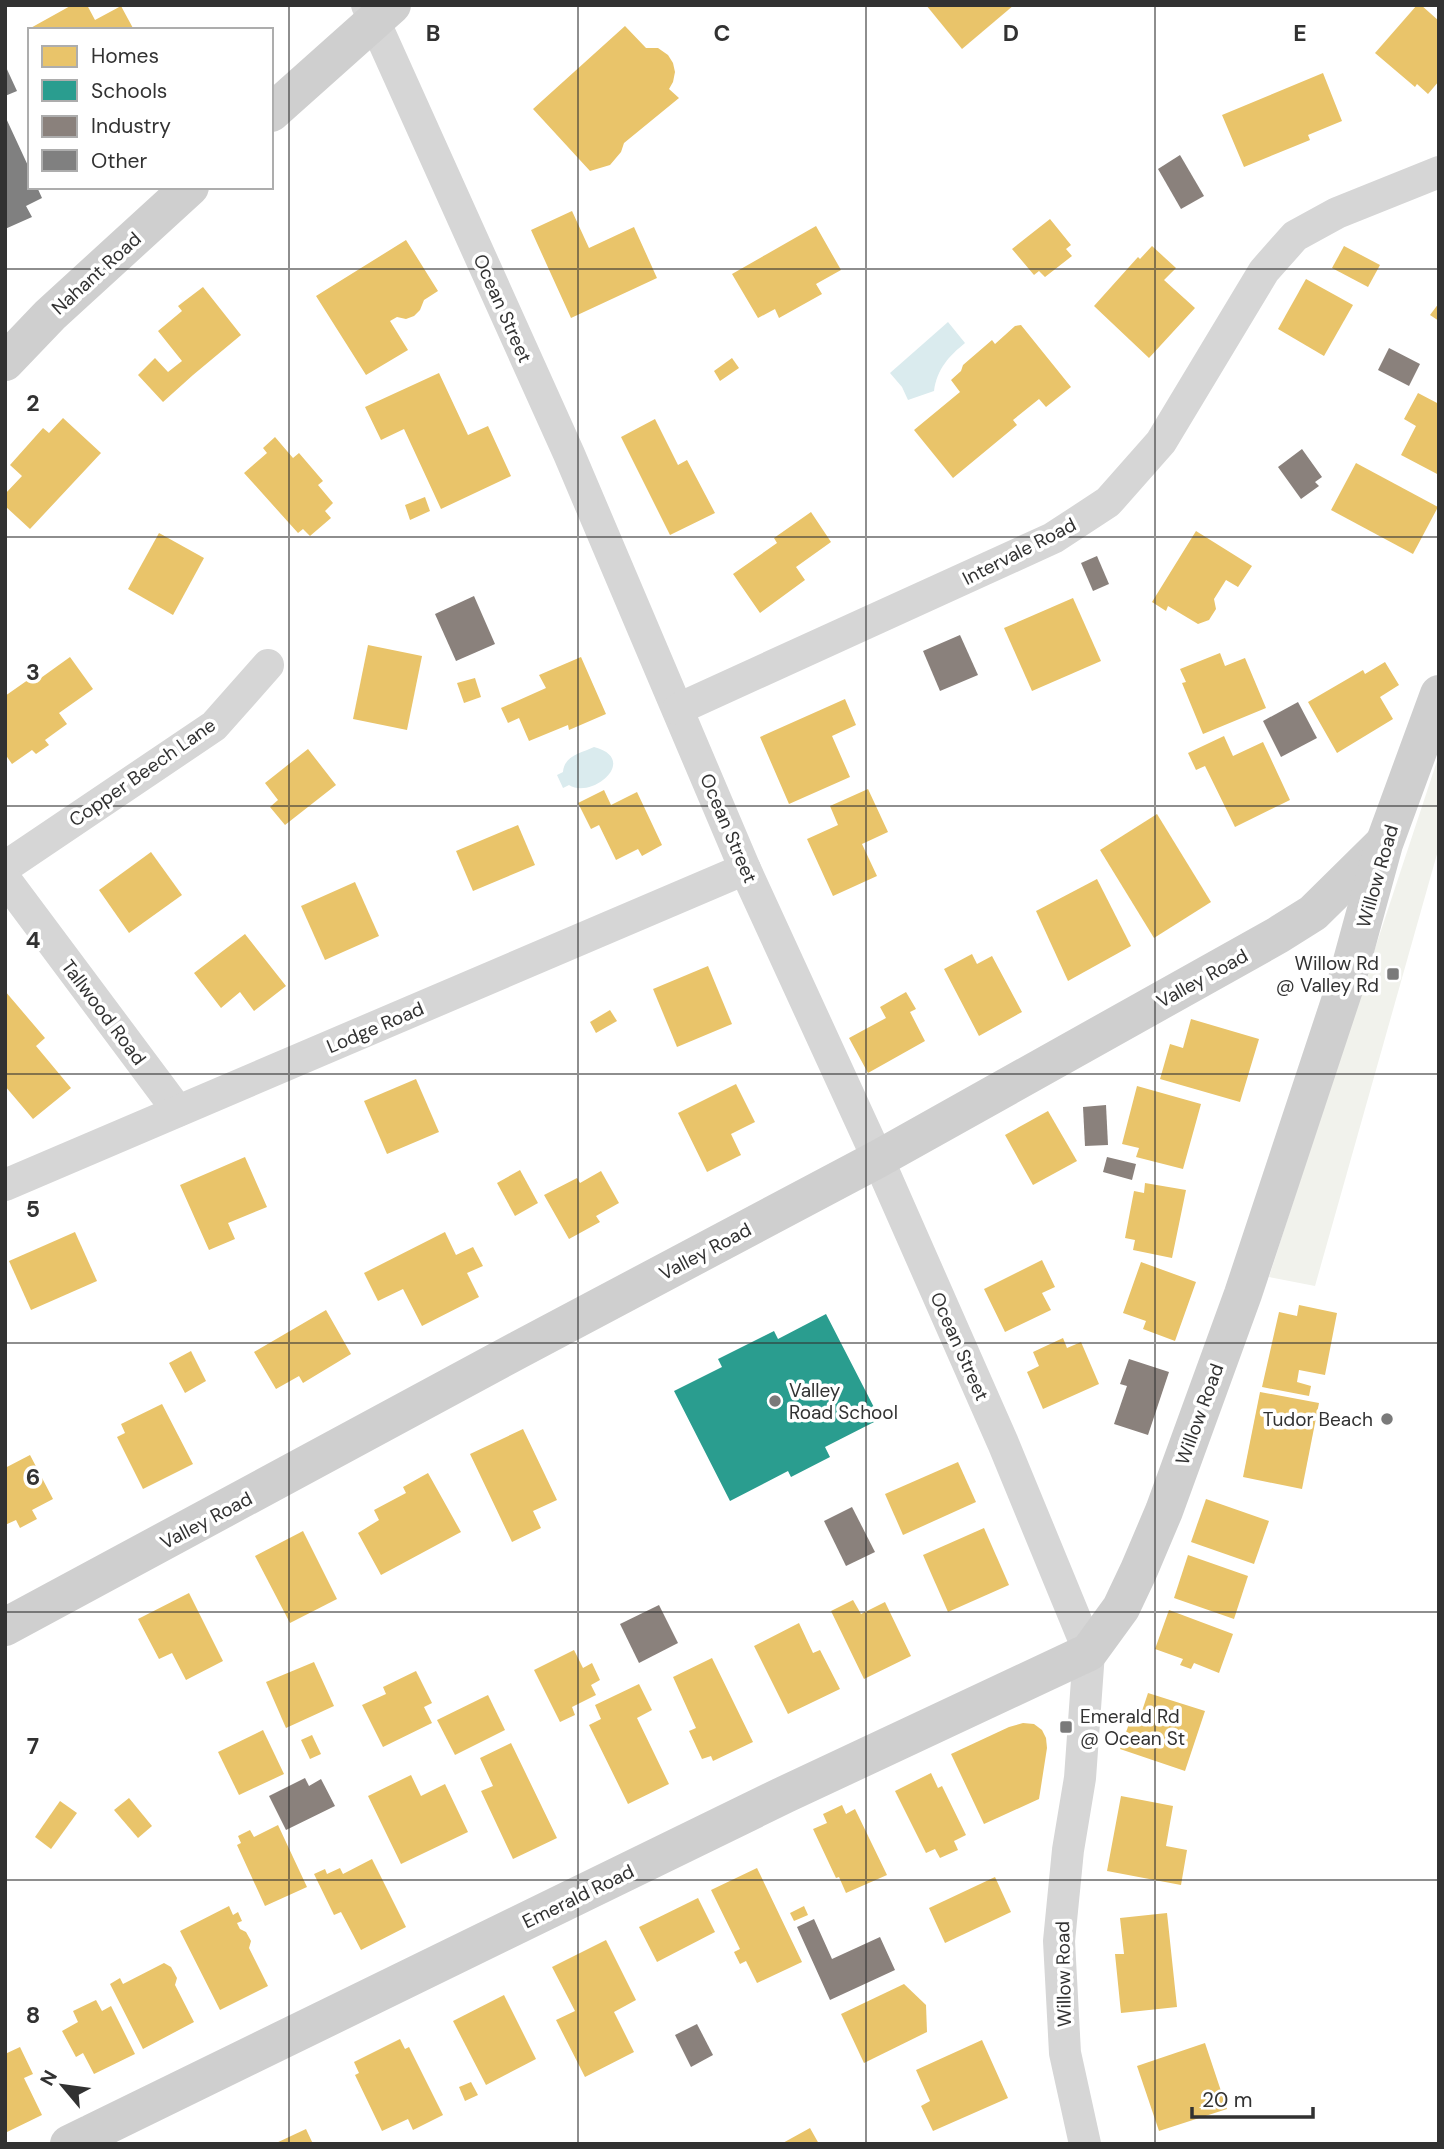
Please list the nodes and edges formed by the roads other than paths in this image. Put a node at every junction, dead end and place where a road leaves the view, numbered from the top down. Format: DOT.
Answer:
graph roads {
  1 [pos="378,10"];
  2 [pos="273,111"];
  3 [pos="1439,172"];
  4 [pos="188,189"];
  5 [pos="5,362"];
  6 [pos="268,665"];
  7 [pos="1439,694"];
  8 [pos="678,709"];
  9 [pos="1384,844"];
  10 [pos="5,867"];
  11 [pos="745,869"];
  12 [pos="5,879"];
  13 [pos="178,1111"];
  14 [pos="878,1159"];
  15 [pos="5,1185"];
  16 [pos="5,1627"];
  17 [pos="1089,1652"];
  18 [pos="69,2144"];
  19 [pos="1085,2144"];
  1 -- 2 [label="main road"];
  1 -- 8 [label="street, Ocean Street"];
  3 -- 8 [label="street, Intervale Road"];
  4 -- 5 [label="main road, Nahant Road"];
  6 -- 10 [label="street, Copper Beech Lane"];
  7 -- 9 [label="main road, Willow Road"];
  8 -- 11 [label="street, Ocean Street"];
  9 -- 14 [label="main road, Valley Road"];
  9 -- 17 [label="main road, Willow Road"];
  11 -- 13 [label="street, Lodge Road"];
  11 -- 14 [label="street, Ocean Street"];
  12 -- 13 [label="street, Tallwood Road"];
  13 -- 15 [label="street, Lodge Road"];
  14 -- 16 [label="main road, Valley Road"];
  14 -- 17 [label="street, Ocean Street"];
  17 -- 18 [label="main road, Emerald Road"];
  17 -- 19 [label="street, Willow Road"];
}
